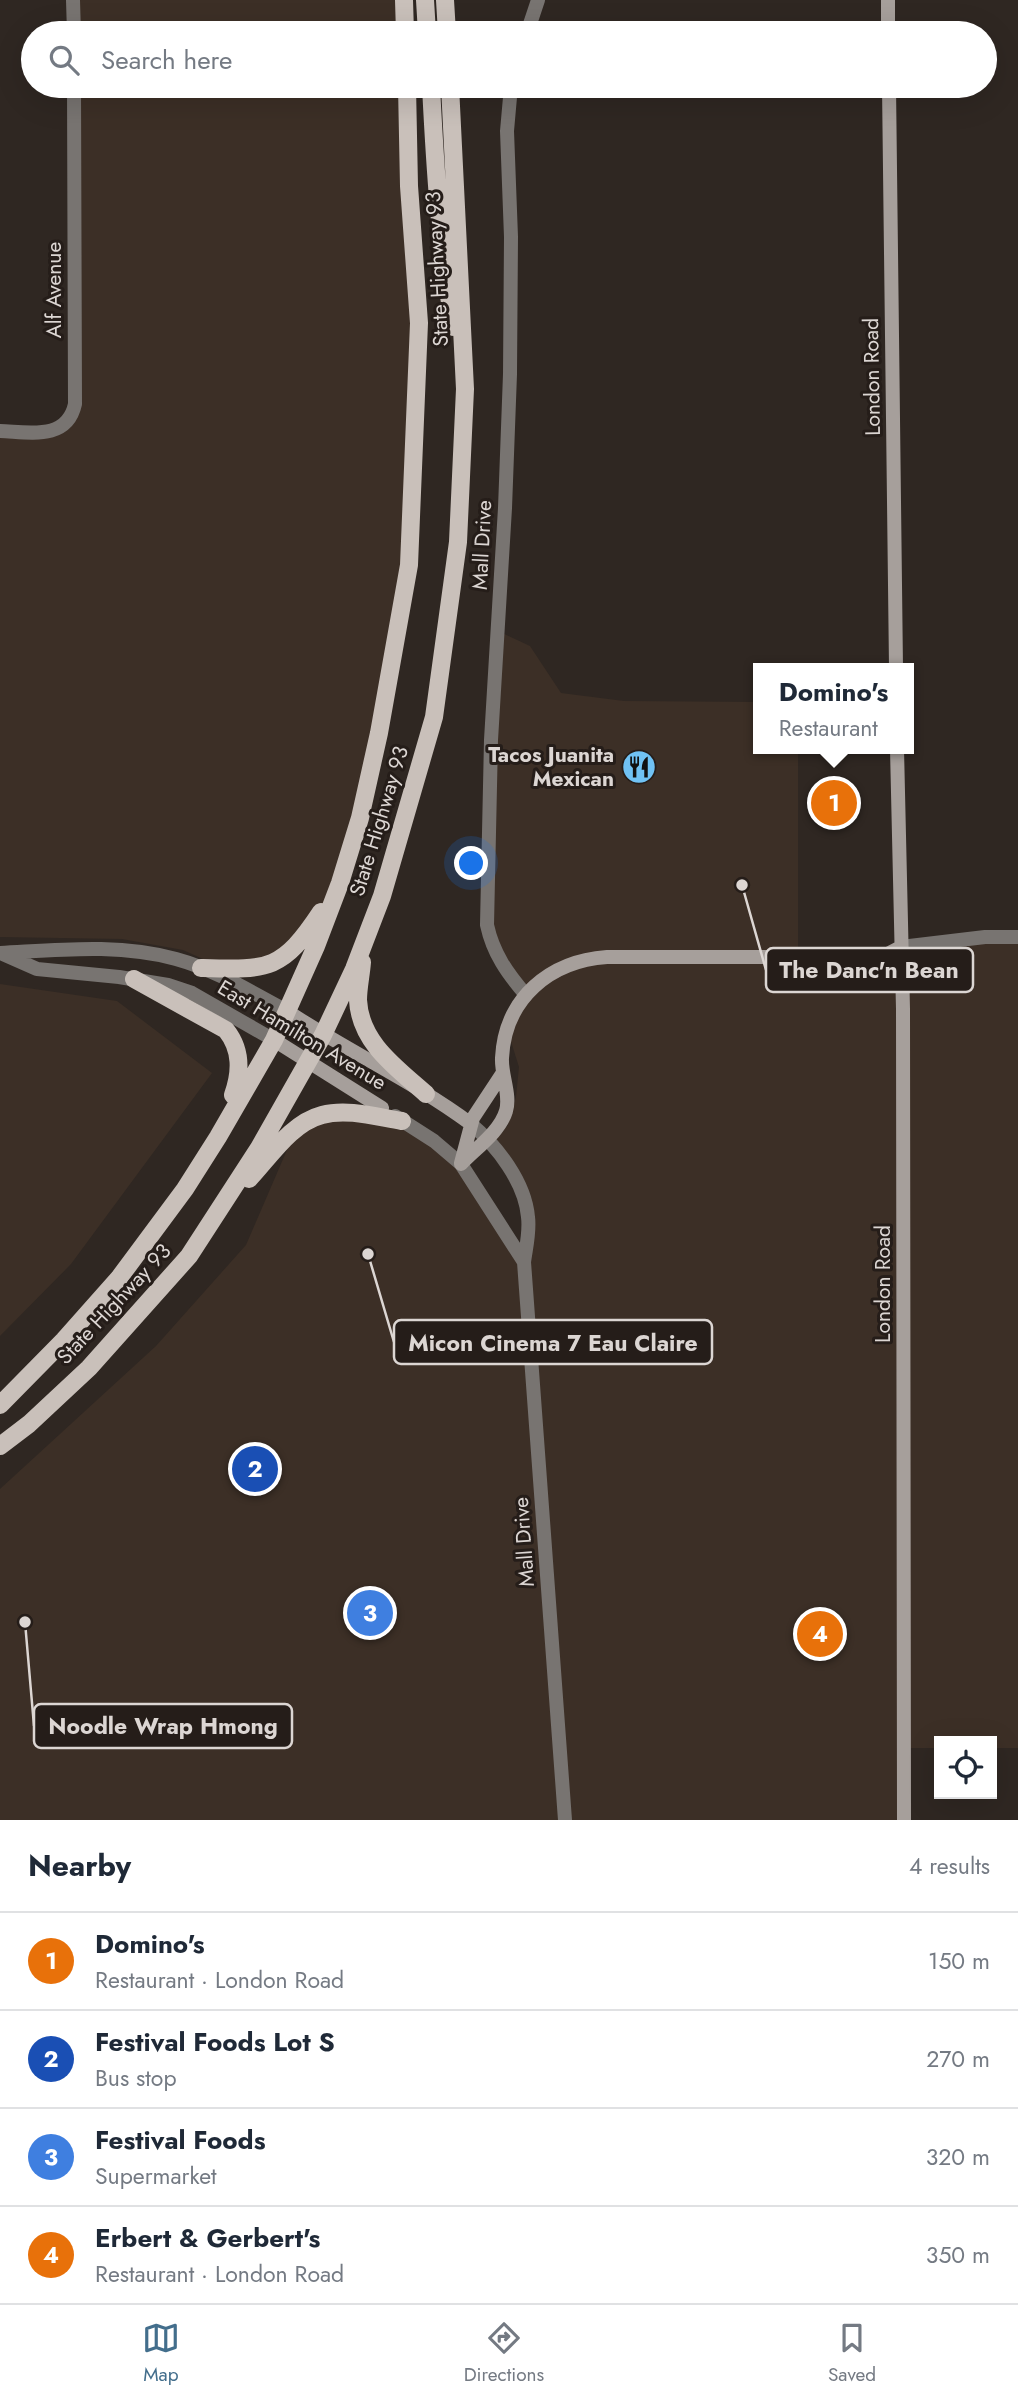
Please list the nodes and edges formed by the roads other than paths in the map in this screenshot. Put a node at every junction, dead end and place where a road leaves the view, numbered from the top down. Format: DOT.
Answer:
graph roads {
  1 [pos="73,0"];
  2 [pos="404,0"];
  3 [pos="425,0"];
  4 [pos="446,0"];
  5 [pos="537,0"];
  6 [pos="888,0"];
  7 [pos="74,21"];
  8 [pos="405,21"];
  9 [pos="426,21"];
  10 [pos="447,21"];
  11 [pos="531,21"];
  12 [pos="888,21"];
  13 [pos="74,98"];
  14 [pos="407,98"];
  15 [pos="431,98"];
  16 [pos="451,98"];
  17 [pos="510,98"];
  18 [pos="889,98"];
  19 [pos="465,390"];
  20 [pos="0,432"];
  21 [pos="896,663"];
  22 [pos="897,754"];
  23 [pos="340,883"];
  24 [pos="1018,937"];
  25 [pos="365,939"];
  26 [pos="901,947"];
  27 [pos="1,953"];
  28 [pos="201,968"];
  29 [pos="134,979"];
  30 [pos="526,995"];
  31 [pos="287,1011"];
  32 [pos="323,1035"];
  33 [pos="274,1040"];
  34 [pos="308,1062"];
  35 [pos="502,1074"];
  36 [pos="426,1094"];
  37 [pos="402,1121"];
  38 [pos="471,1124"];
  39 [pos="218,1137"];
  40 [pos="487,1137"];
  41 [pos="461,1164"];
  42 [pos="221,1209"];
  43 [pos="524,1262"];
  44 [pos="0,1405"];
  45 [pos="0,1446"];
  46 [pos="565,1820"];
  47 [pos="904,1820"];
  1 -- 7 [label="street"];
  2 -- 8 [label="main road"];
  3 -- 9 [label="main road"];
  4 -- 10 [label="main road"];
  5 -- 11 [label="street"];
  6 -- 12 [label="street"];
  13 -- 20 [label="street, Alf Avenue"];
  14 -- 23 [label="main road, State Highway 93"];
  15 -- 19 [label="main road"];
  16 -- 19 [label="main road, State Highway 93"];
  17 -- 30 [label="street, Mall Drive"];
  18 -- 21 [label="street, London Road"];
  19 -- 25 [label="main road, State Highway 93"];
  22 -- 26 [label="street, London Road"];
  23 -- 28 [label="main road"];
  23 -- 31 [label="main road, State Highway 93"];
  24 -- 26 [label="street"];
  25 -- 32 [label="main road, State Highway 93"];
  25 -- 36 [label="main road"];
  26 -- 30 [label="street"];
  26 -- 47 [label="street, London Road"];
  27 -- 28 [label="street, East Hamilton Avenue"];
  27 -- 29 [label="street, East Hamilton Avenue"];
  28 -- 31 [label="street, East Hamilton Avenue"];
  29 -- 33 [label="street, East Hamilton Avenue"];
  29 -- 39 [label="main road"];
  30 -- 35 [label="street"];
  31 -- 32 [label="street, East Hamilton Avenue"];
  31 -- 33 [label="main road, State Highway 93"];
  32 -- 34 [label="main road, State Highway 93"];
  32 -- 36 [label="street, East Hamilton Avenue"];
  33 -- 34 [label="street, East Hamilton Avenue"];
  33 -- 39 [label="main road, State Highway 93"];
  34 -- 37 [label="street, East Hamilton Avenue"];
  34 -- 42 [label="main road, State Highway 93"];
  35 -- 38 [label="street"];
  35 -- 40 [label="street"];
  36 -- 38 [label="street, East Hamilton Avenue"];
  37 -- 41 [label="street, East Hamilton Avenue"];
  37 -- 42 [label="main road"];
  38 -- 40 [label="street, Mall Drive"];
  38 -- 41 [label="street"];
  39 -- 44 [label="main road, State Highway 93"];
  40 -- 41 [label="street"];
  40 -- 43 [label="street, Mall Drive"];
  41 -- 43 [label="street, Mall Drive"];
  42 -- 45 [label="main road, State Highway 93"];
  43 -- 46 [label="street, Mall Drive"];
}
